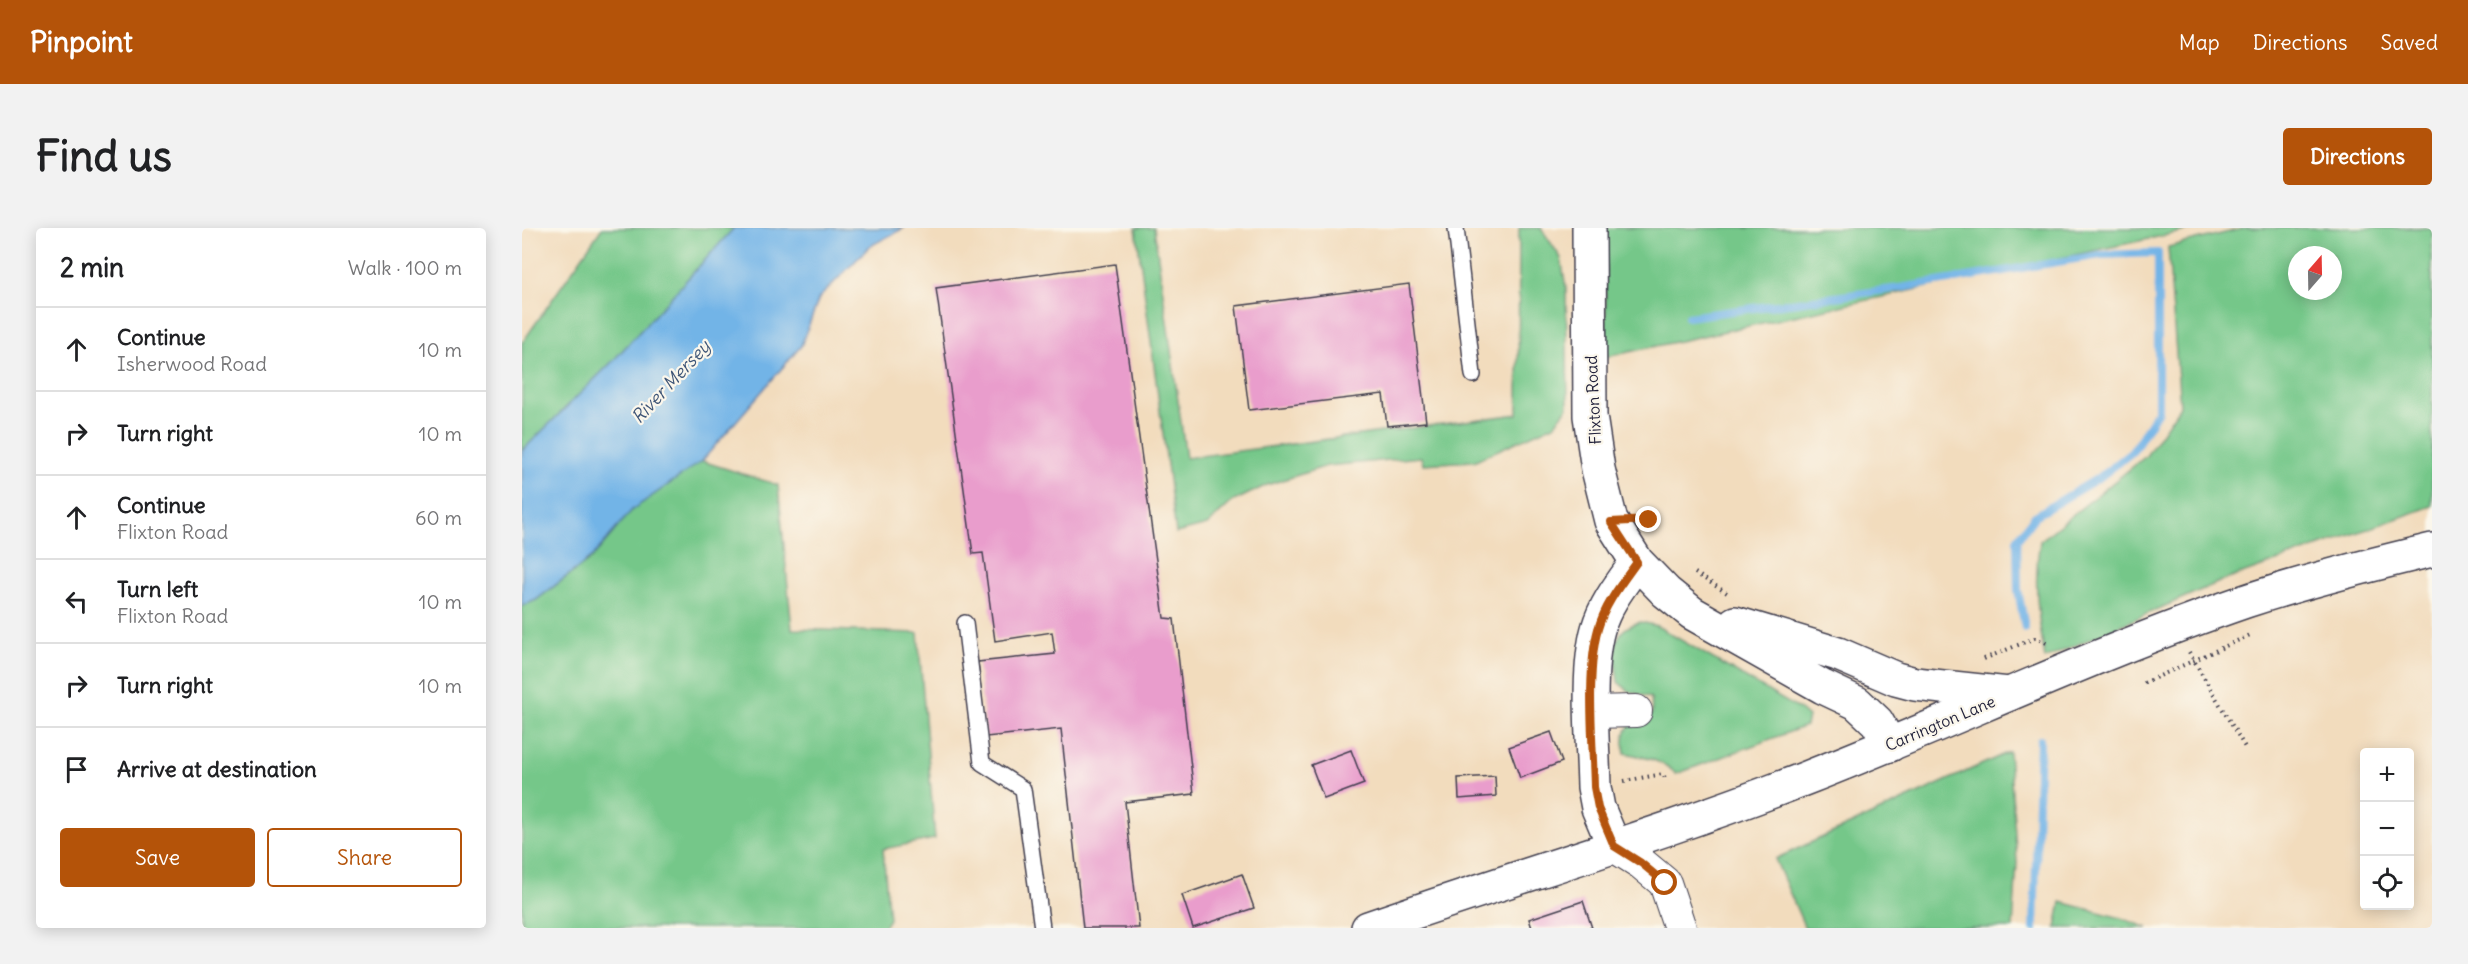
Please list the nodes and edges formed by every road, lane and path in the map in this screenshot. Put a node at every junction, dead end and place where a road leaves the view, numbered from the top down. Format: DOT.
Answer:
graph roads {
  1 [pos="1456,228"];
  2 [pos="1589,228"];
  3 [pos="1473,375"];
  4 [pos="2432,550"];
  5 [pos="1637,562"];
  6 [pos="1689,568"];
  7 [pos="1730,595"];
  8 [pos="1692,613"];
  9 [pos="965,623"];
  10 [pos="2176,627"];
  11 [pos="1982,659"];
  12 [pos="2091,661"];
  13 [pos="2009,694"];
  14 [pos="1636,711"];
  15 [pos="1593,712"];
  16 [pos="1890,745"];
  17 [pos="2246,749"];
  18 [pos="1666,780"];
  19 [pos="1620,782"];
  20 [pos="1614,846"];
  21 [pos="1042,928"];
  22 [pos="1368,928"];
  23 [pos="1680,928"];
  1 -- 3 [label="lane"];
  2 -- 5 [label="main road, Flixton Road"];
  4 -- 10 [label="main road, Carrington Lane"];
  5 -- 8 [label="main road, Flixton Road"];
  5 -- 15 [label="main road"];
  6 -- 7 [label="path"];
  8 -- 13 [label="main road"];
  8 -- 16 [label="main road, Flixton Road"];
  9 -- 21 [label="lane"];
  10 -- 12 [label="main road, Carrington Lane"];
  10 -- 17 [label="path"];
  11 -- 12 [label="path"];
  12 -- 13 [label="main road, Carrington Lane"];
  13 -- 16 [label="main road, Carrington Lane"];
  14 -- 15 [label="street"];
  15 -- 20 [label="main road"];
  16 -- 20 [label="main road, Carrington Lane"];
  18 -- 19 [label="path"];
  20 -- 22 [label="main road, Carrington Lane"];
  20 -- 23 [label="street"];
}
